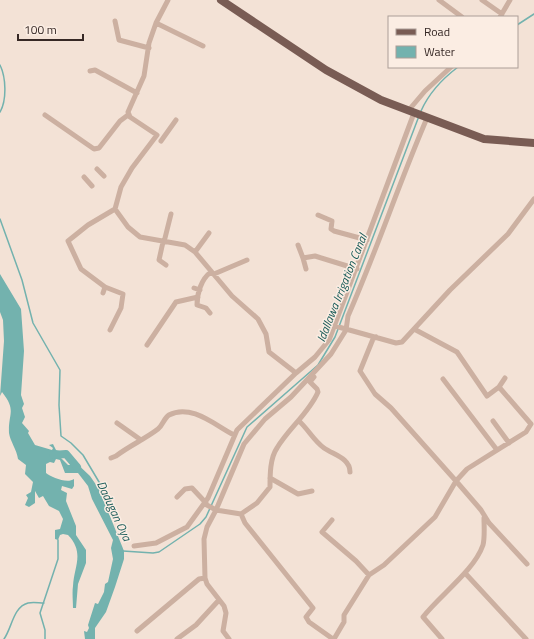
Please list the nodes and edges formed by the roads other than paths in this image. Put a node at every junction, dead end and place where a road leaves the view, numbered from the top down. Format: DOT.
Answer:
graph roads {
  1 [pos="168,0"];
  2 [pos="221,0"];
  3 [pos="439,0"];
  4 [pos="482,0"];
  5 [pos="510,0"];
  6 [pos="501,15"];
  7 [pos="461,16"];
  8 [pos="115,21"];
  9 [pos="156,23"];
  10 [pos="203,46"];
  11 [pos="149,48"];
  12 [pos="450,68"];
  13 [pos="90,71"];
  14 [pos="137,93"];
  15 [pos="411,112"];
  16 [pos="45,115"];
  17 [pos="128,116"];
  18 [pos="427,118"];
  19 [pos="176,120"];
  20 [pos="161,141"];
  21 [pos="534,143"];
  22 [pos="96,169"];
  23 [pos="104,176"];
  24 [pos="84,177"];
  25 [pos="92,186"];
  26 [pos="534,199"];
  27 [pos="115,209"];
  28 [pos="171,214"];
  29 [pos="318,216"];
  30 [pos="209,233"];
  31 [pos="367,240"];
  32 [pos="164,242"];
  33 [pos="298,245"];
  34 [pos="195,252"];
  35 [pos="303,258"];
  36 [pos="247,260"];
  37 [pos="166,265"];
  38 [pos="306,269"];
  39 [pos="357,269"];
  40 [pos="213,273"];
  41 [pos="105,287"];
  42 [pos="194,288"];
  43 [pos="200,290"];
  44 [pos="103,293"];
  45 [pos="198,297"];
  46 [pos="210,313"];
  47 [pos="340,328"];
  48 [pos="414,329"];
  49 [pos="110,330"];
  50 [pos="376,337"];
  51 [pos="147,345"];
  52 [pos="331,354"];
  53 [pos="296,373"];
  54 [pos="505,378"];
  55 [pos="442,379"];
  56 [pos="499,387"];
  57 [pos="299,421"];
  58 [pos="493,421"];
  59 [pos="117,423"];
  60 [pos="234,435"];
  61 [pos="141,440"];
  62 [pos="519,440"];
  63 [pos="511,442"];
  64 [pos="497,450"];
  65 [pos="111,458"];
  66 [pos="350,472"];
  67 [pos="270,478"];
  68 [pos="456,481"];
  69 [pos="312,491"];
  70 [pos="176,497"];
  71 [pos="210,506"];
  72 [pos="241,514"];
  73 [pos="484,518"];
  74 [pos="332,520"];
  75 [pos="134,546"];
  76 [pos="527,564"];
  77 [pos="465,573"];
  78 [pos="369,575"];
  79 [pos="205,578"];
  80 [pos="219,600"];
  81 [pos="137,631"];
  82 [pos="177,639"];
  83 [pos="229,639"];
  84 [pos="333,639"];
  85 [pos="442,639"];
  86 [pos="526,639"];
  1 -- 9 [label="street"];
  2 -- 15 [label="main road"];
  3 -- 7 [label="street"];
  4 -- 6 [label="street"];
  5 -- 6 [label="street"];
  8 -- 11 [label="street"];
  9 -- 10 [label="street"];
  9 -- 11 [label="street"];
  11 -- 14 [label="street"];
  12 -- 15 [label="street"];
  13 -- 14 [label="street"];
  14 -- 17 [label="street"];
  15 -- 18 [label="main road"];
  15 -- 31 [label="street"];
  16 -- 17 [label="street"];
  17 -- 27 [label="street"];
  18 -- 21 [label="main road"];
  18 -- 47 [label="street"];
  19 -- 20 [label="street"];
  22 -- 23 [label="street"];
  24 -- 25 [label="street"];
  26 -- 48 [label="street"];
  27 -- 32 [label="street"];
  27 -- 41 [label="street"];
  28 -- 32 [label="street"];
  29 -- 31 [label="street"];
  30 -- 34 [label="street"];
  31 -- 39 [label="street"];
  32 -- 34 [label="street"];
  32 -- 37 [label="street"];
  33 -- 35 [label="street"];
  34 -- 40 [label="street"];
  35 -- 38 [label="street"];
  35 -- 39 [label="street"];
  36 -- 40 [label="street"];
  39 -- 47 [label="street"];
  40 -- 43 [label="street"];
  40 -- 53 [label="street"];
  41 -- 44 [label="street"];
  41 -- 49 [label="street"];
  42 -- 43 [label="street"];
  43 -- 45 [label="street"];
  45 -- 46 [label="street"];
  45 -- 51 [label="street"];
  47 -- 50 [label="street"];
  47 -- 52 [label="street"];
  47 -- 53 [label="street"];
  48 -- 50 [label="street"];
  48 -- 56 [label="street"];
  50 -- 68 [label="street"];
  52 -- 57 [label="street"];
  52 -- 71 [label="street"];
  53 -- 60 [label="street"];
  54 -- 56 [label="street"];
  55 -- 64 [label="street"];
  56 -- 63 [label="street"];
  57 -- 66 [label="street"];
  57 -- 67 [label="street"];
  58 -- 63 [label="street"];
  59 -- 61 [label="street"];
  60 -- 61 [label="street"];
  60 -- 71 [label="street"];
  61 -- 65 [label="street"];
  62 -- 63 [label="street"];
  63 -- 64 [label="street"];
  64 -- 68 [label="street"];
  67 -- 69 [label="street"];
  67 -- 72 [label="street"];
  68 -- 73 [label="street"];
  68 -- 78 [label="street"];
  70 -- 71 [label="street"];
  71 -- 72 [label="street"];
  71 -- 75 [label="street"];
  71 -- 79 [label="street"];
  72 -- 84 [label="street"];
  73 -- 76 [label="street"];
  73 -- 77 [label="street"];
  74 -- 78 [label="street"];
  77 -- 85 [label="street"];
  77 -- 86 [label="street"];
  78 -- 84 [label="street"];
  79 -- 80 [label="street"];
  79 -- 81 [label="street"];
  80 -- 82 [label="street"];
  80 -- 83 [label="street"];
}
